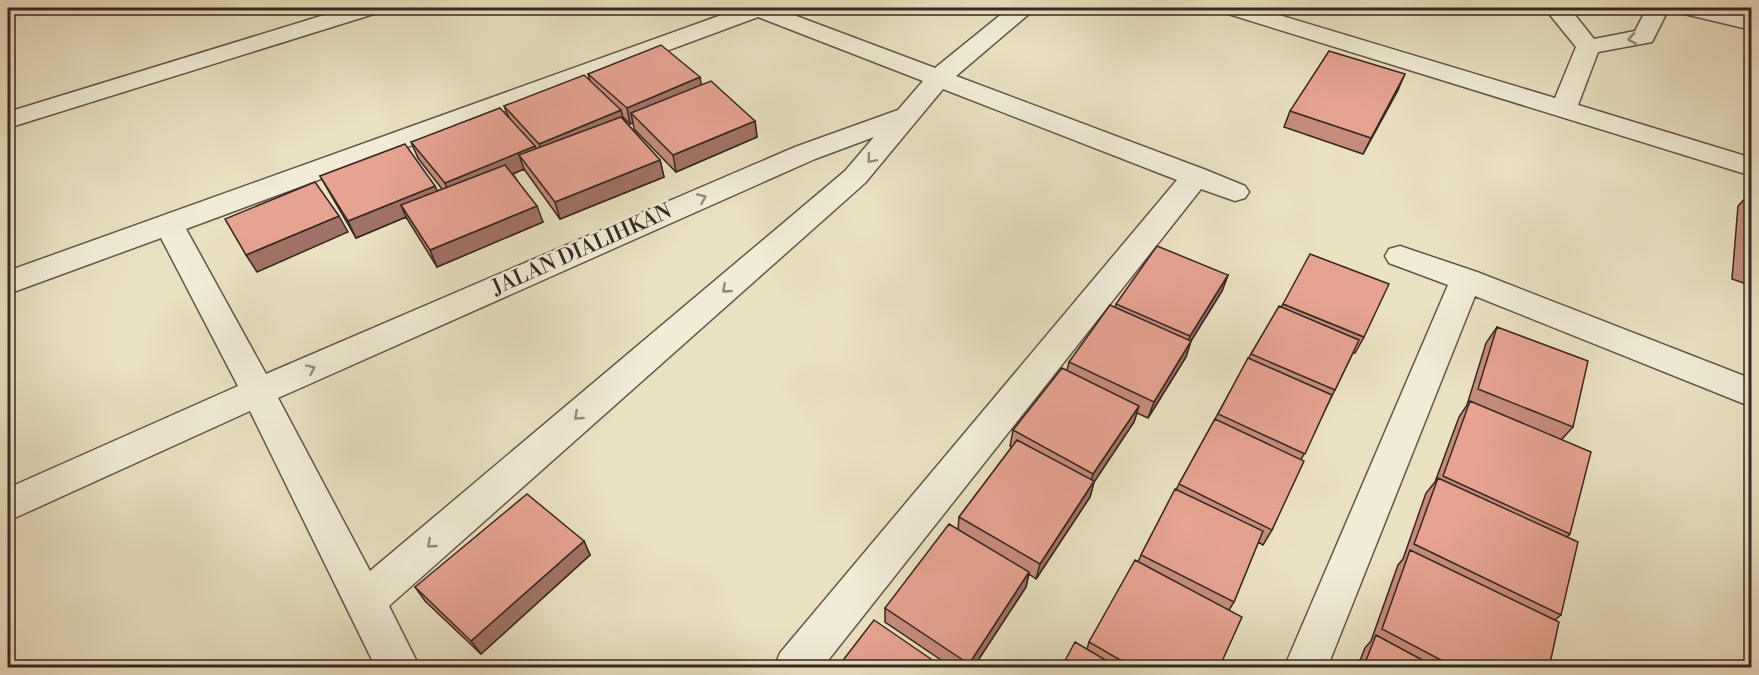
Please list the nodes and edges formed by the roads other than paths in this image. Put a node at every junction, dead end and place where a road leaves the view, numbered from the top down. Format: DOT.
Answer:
graph roads {
  1 [pos="369,8"];
  2 [pos="757,8"];
  3 [pos="1022,8"];
  4 [pos="1233,8"];
  5 [pos="1563,8"];
  6 [pos="1658,8"];
  7 [pos="1692,8"];
  8 [pos="308,16"];
  9 [pos="1752,23"];
  10 [pos="1588,47"];
  11 [pos="939,78"];
  12 [pos="1563,109"];
  13 [pos="909,115"];
  14 [pos="8,120"];
  15 [pos="1752,166"];
  16 [pos="1196,176"];
  17 [pos="1235,192"];
  18 [pos="168,224"];
  19 [pos="1400,256"];
  20 [pos="1466,280"];
  21 [pos="8,283"];
  22 [pos="258,392"];
  23 [pos="1752,394"];
  24 [pos="8,505"];
  25 [pos="365,601"];
  26 [pos="399,668"];
  27 [pos="795,668"];
  28 [pos="1305,668"];
  1 -- 8 [label="street"];
  2 -- 11 [label="street"];
  2 -- 18 [label="street"];
  3 -- 11 [label="street"];
  4 -- 12 [label="street"];
  5 -- 10 [label="street"];
  6 -- 10 [label="street, one-way"];
  7 -- 9 [label="street"];
  8 -- 14 [label="street"];
  10 -- 12 [label="street"];
  11 -- 13 [label="street"];
  11 -- 16 [label="street"];
  12 -- 15 [label="street"];
  22 -- 13 [label="street, JALAN DIALIHKAN, one-way"];
  13 -- 25 [label="street, one-way"];
  16 -- 17 [label="street"];
  16 -- 27 [label="street"];
  18 -- 21 [label="street"];
  18 -- 22 [label="street"];
  19 -- 20 [label="street"];
  20 -- 23 [label="street"];
  20 -- 28 [label="street"];
  22 -- 24 [label="street, JALAN DIALIHKAN"];
  22 -- 25 [label="street"];
  25 -- 26 [label="street"];
}
